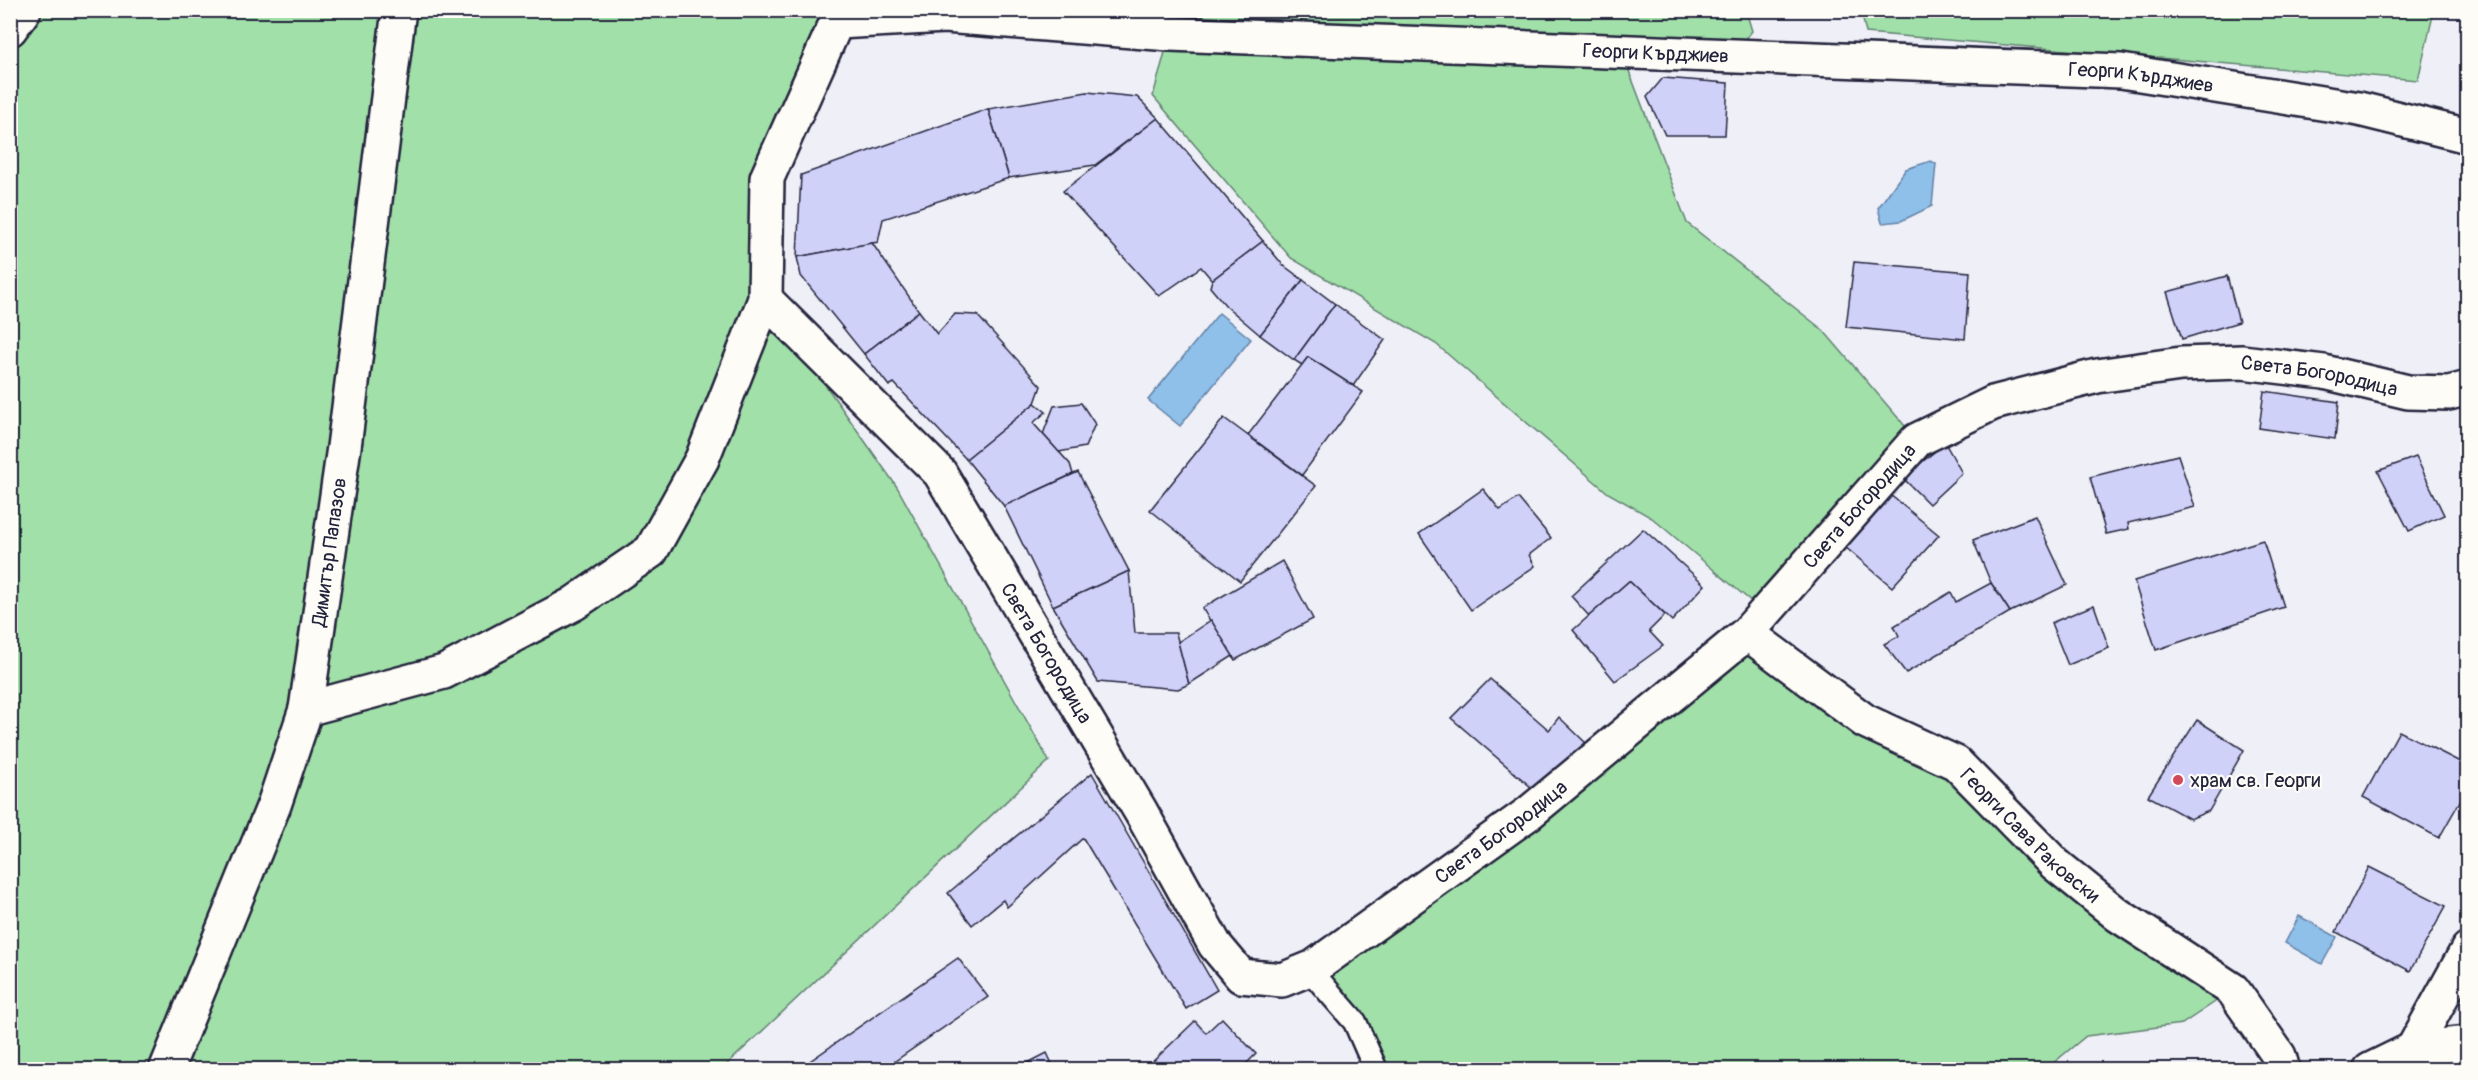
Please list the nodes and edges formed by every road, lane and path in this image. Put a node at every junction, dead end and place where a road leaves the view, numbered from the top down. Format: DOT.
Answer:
graph roads {
  1 [pos="24,10"];
  2 [pos="399,10"];
  3 [pos="840,16"];
  4 [pos="10,29"];
  5 [pos="2468,136"];
  6 [pos="765,299"];
  7 [pos="2468,388"];
  8 [pos="1747,633"];
  9 [pos="306,709"];
  10 [pos="2468,949"];
  11 [pos="1309,969"];
  12 [pos="2468,1043"];
  13 [pos="2413,1049"];
  14 [pos="166,1070"];
  15 [pos="1376,1070"];
  16 [pos="2283,1070"];
  17 [pos="2370,1070"];
  1 -- 4 [label="street"];
  2 -- 9 [label="street, Димитър Папазов"];
  3 -- 5 [label="street, Георги Кърджиев"];
  3 -- 6 [label="street"];
  6 -- 9 [label="street"];
  6 -- 11 [label="street, Света Богородица"];
  7 -- 8 [label="street, Света Богородица"];
  8 -- 11 [label="street, Света Богородица"];
  8 -- 16 [label="street, Георги Сава Раковски"];
  9 -- 14 [label="street, Димитър Папазов"];
  10 -- 13 [label="street"];
  11 -- 15 [label="lane"];
  12 -- 13 [label="street"];
  13 -- 17 [label="street"];
}
